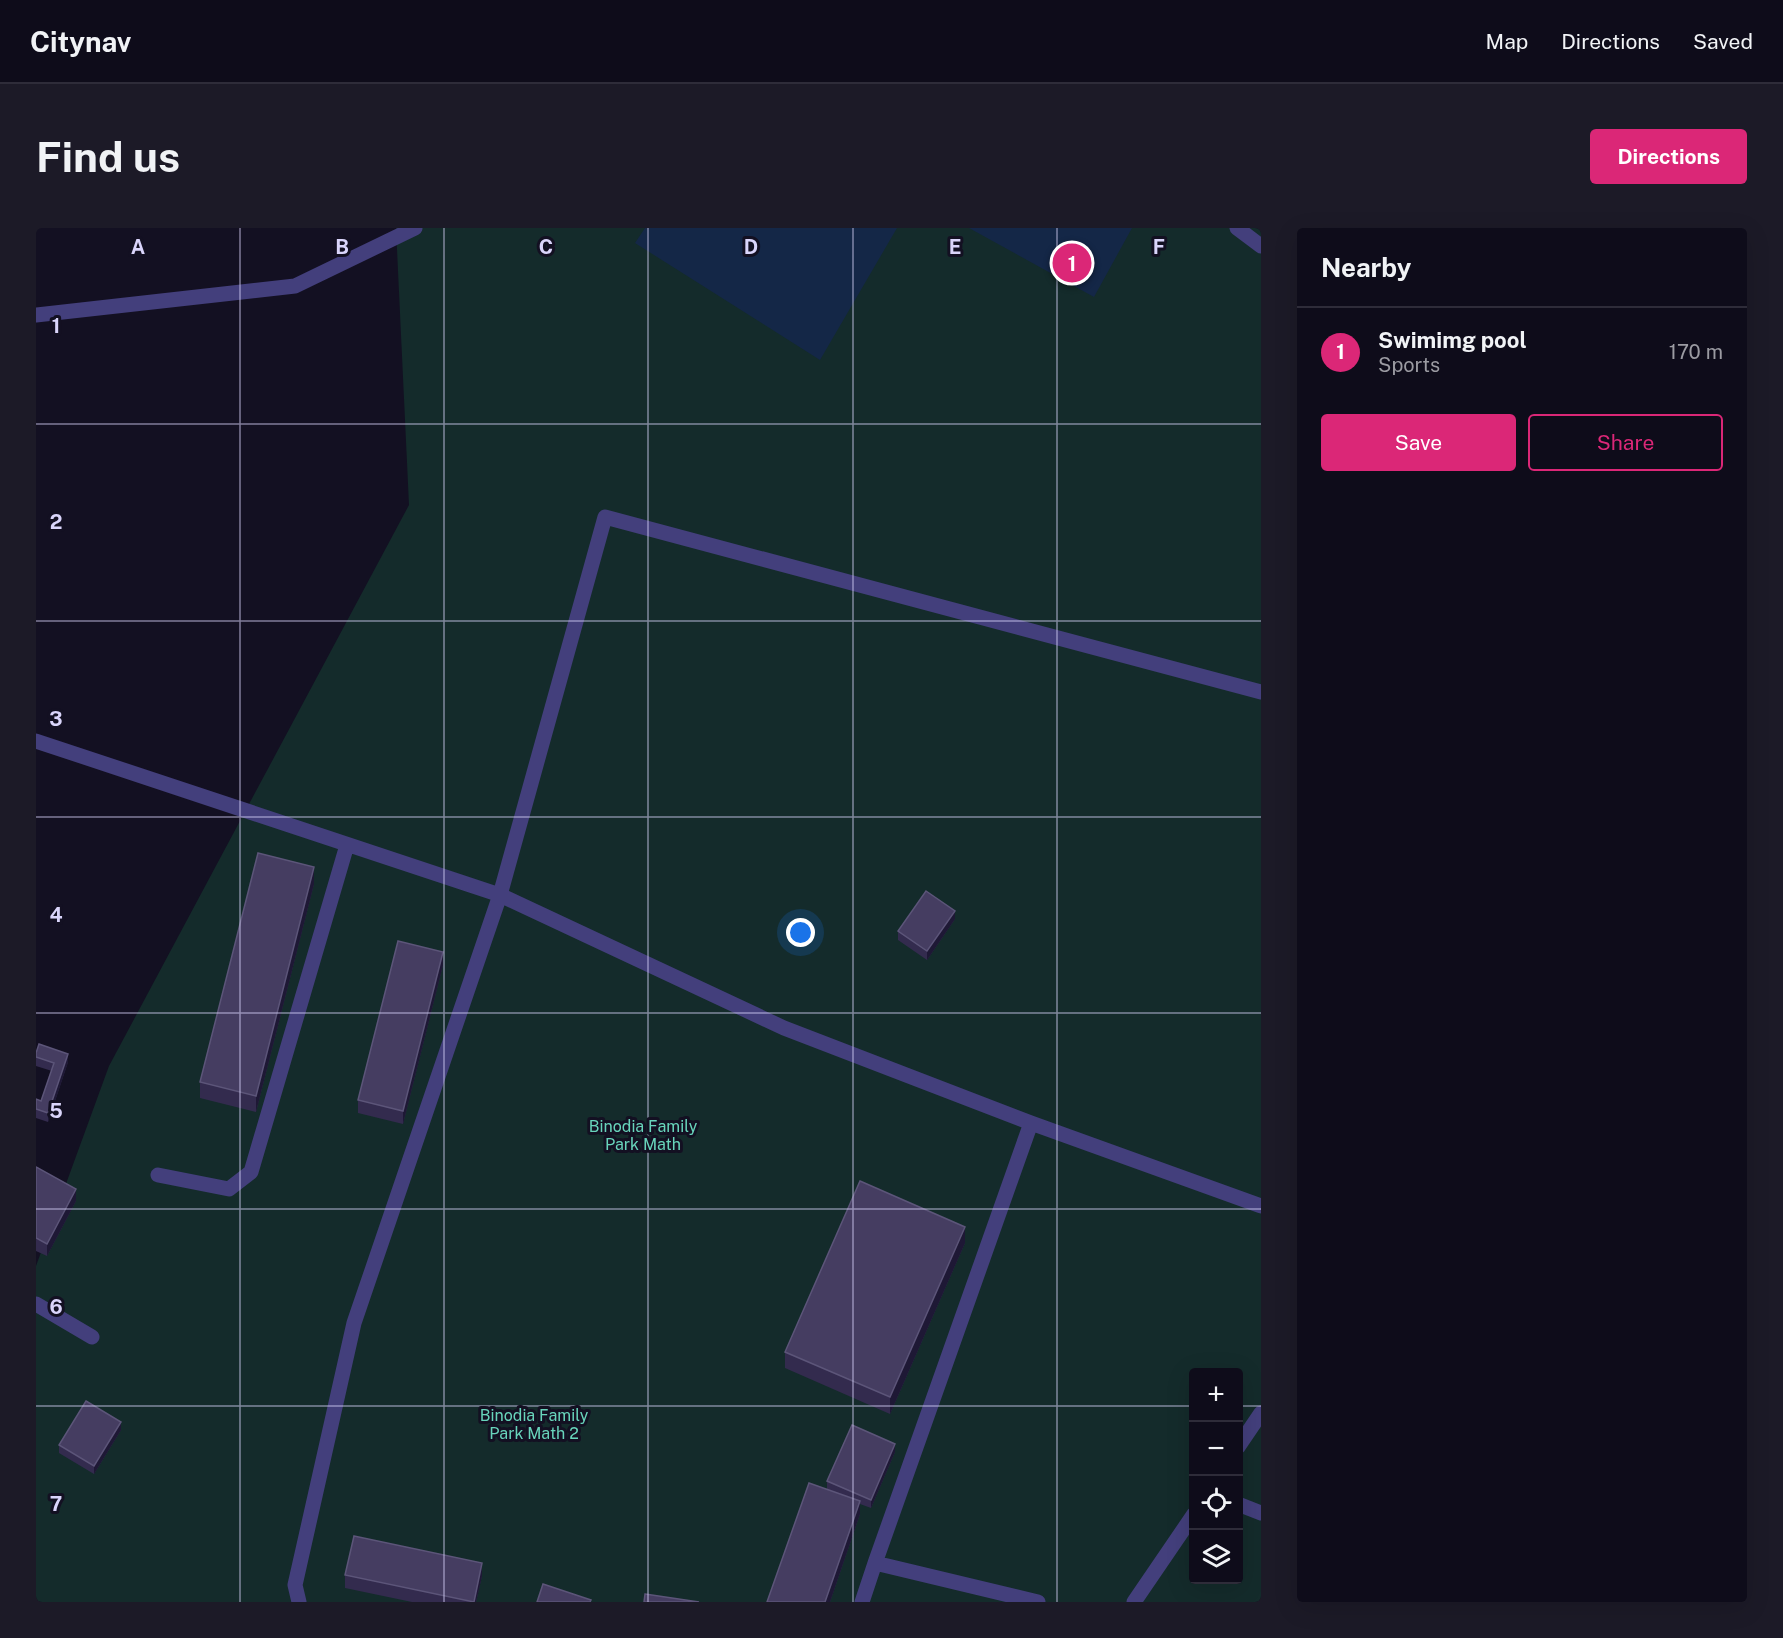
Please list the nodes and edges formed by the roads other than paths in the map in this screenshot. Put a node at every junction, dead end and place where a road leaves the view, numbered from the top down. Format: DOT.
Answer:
graph roads {
  1 [pos="415,228"];
  2 [pos="1237,228"];
  3 [pos="1261,246"];
  4 [pos="36,315"];
  5 [pos="1261,692"];
  6 [pos="36,741"];
  7 [pos="347,844"];
  8 [pos="500,896"];
  9 [pos="1031,1123"];
  10 [pos="158,1175"];
  11 [pos="1261,1206"];
  12 [pos="36,1304"];
  13 [pos="92,1337"];
  14 [pos="1261,1413"];
  15 [pos="1243,1441"];
  16 [pos="1243,1506"];
  17 [pos="1261,1513"];
  18 [pos="1189,1521"];
  19 [pos="875,1563"];
  20 [pos="299,1602"];
  21 [pos="862,1602"];
  22 [pos="1038,1602"];
  23 [pos="1134,1602"];
  1 -- 4 [label="street"];
  2 -- 3 [label="street"];
  5 -- 8 [label="street"];
  6 -- 7 [label="street"];
  7 -- 8 [label="street"];
  7 -- 10 [label="street"];
  8 -- 9 [label="street"];
  8 -- 20 [label="street"];
  9 -- 11 [label="street"];
  9 -- 19 [label="street"];
  12 -- 13 [label="street"];
  14 -- 15 [label="street"];
  16 -- 17 [label="street"];
  18 -- 23 [label="street"];
  19 -- 21 [label="street"];
  19 -- 22 [label="street"];
}
